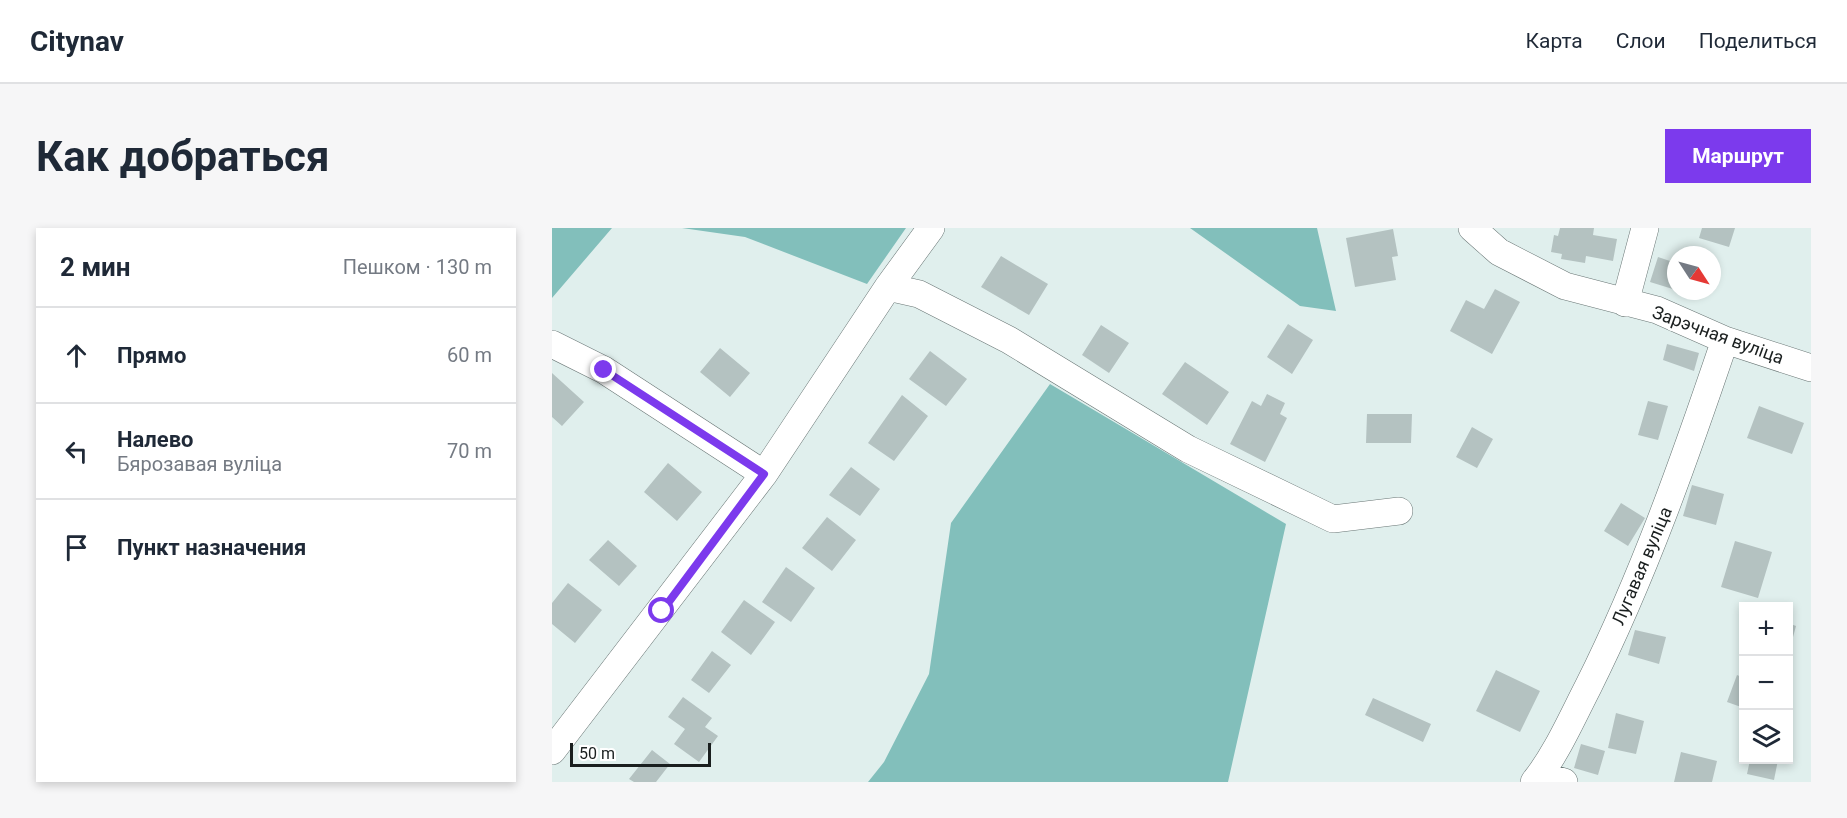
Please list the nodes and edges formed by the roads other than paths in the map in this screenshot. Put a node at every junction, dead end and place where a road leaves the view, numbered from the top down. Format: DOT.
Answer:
graph roads {
  1 [pos="931,228"];
  2 [pos="1472,228"];
  3 [pos="1645,228"];
  4 [pos="888,287"];
  5 [pos="1625,303"];
  6 [pos="1725,340"];
  7 [pos="552,344"];
  8 [pos="1811,368"];
  9 [pos="764,474"];
  10 [pos="1399,511"];
  11 [pos="552,751"];
  12 [pos="1546,780"];
  1 -- 4 [label="street"];
  2 -- 5 [label="street, Зарэчная вуліца"];
  3 -- 5 [label="street"];
  4 -- 9 [label="street"];
  4 -- 10 [label="street"];
  5 -- 6 [label="street, Зарэчная вуліца"];
  6 -- 8 [label="street, Зарэчная вуліца"];
  6 -- 12 [label="street, Лугавая вуліца"];
  7 -- 9 [label="street"];
  9 -- 11 [label="street"];
}
